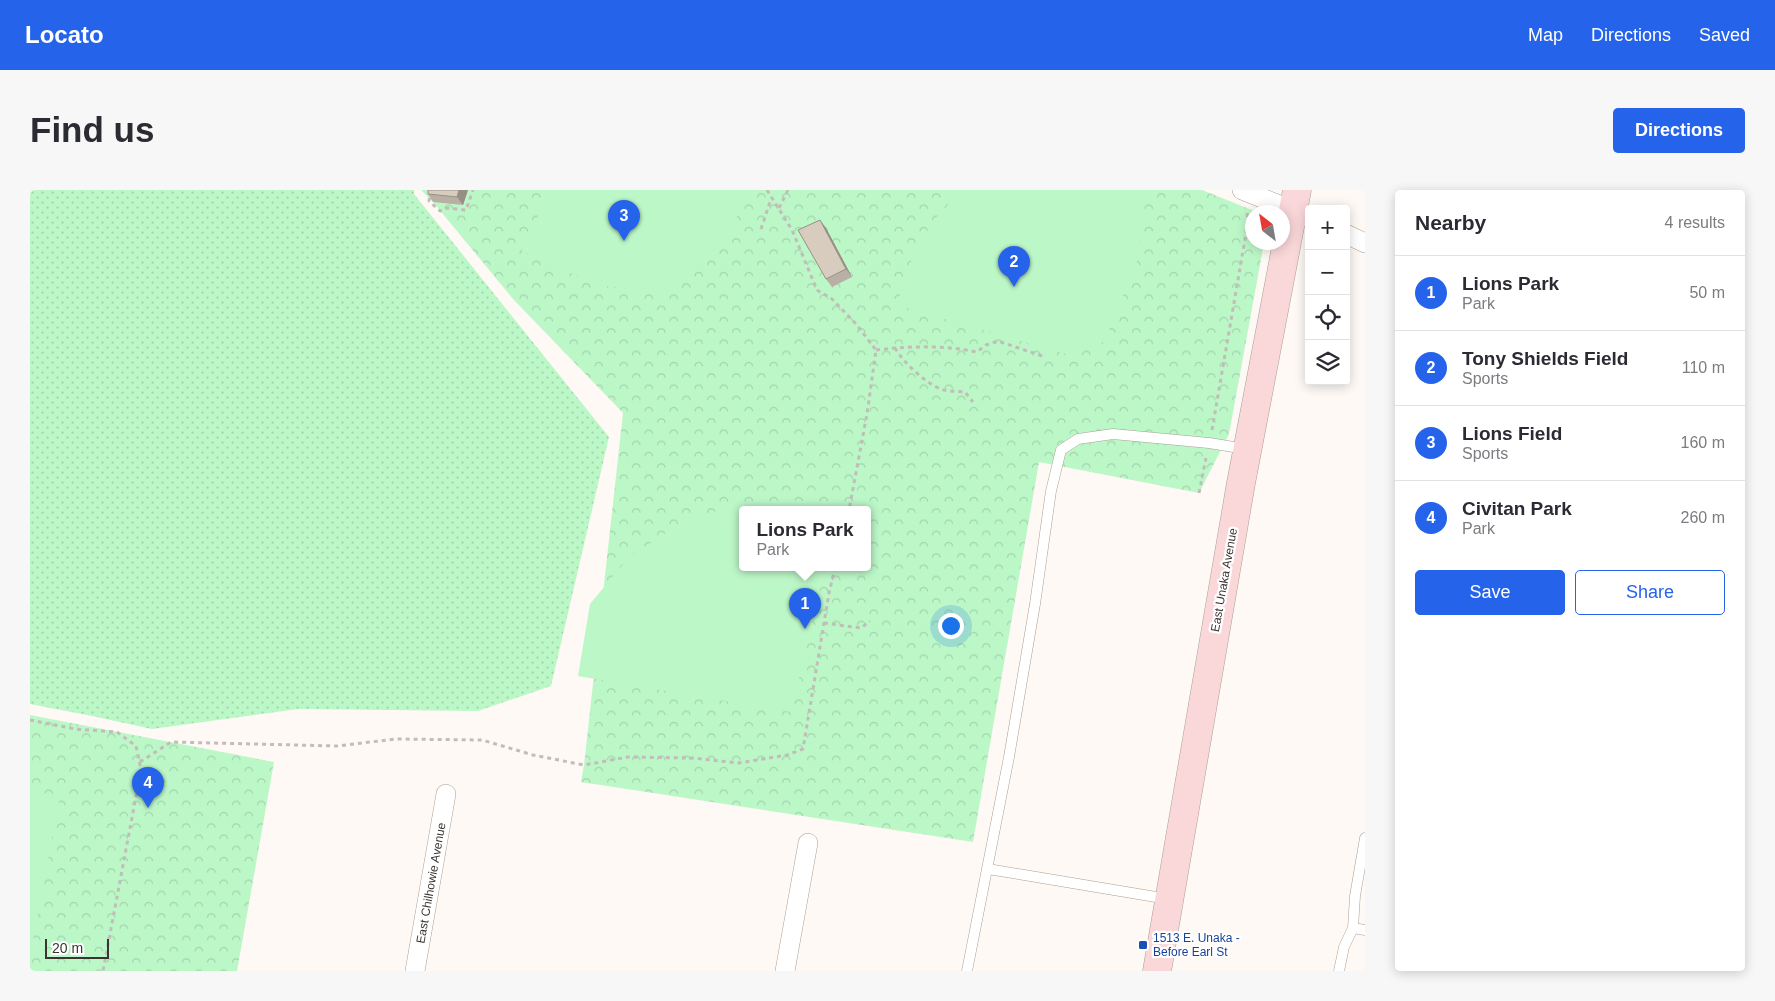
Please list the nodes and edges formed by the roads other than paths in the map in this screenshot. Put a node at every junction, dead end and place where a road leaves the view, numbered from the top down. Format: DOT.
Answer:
graph roads {
  1 [pos="1242,190"];
  2 [pos="1300,206"];
  3 [pos="1350,236"];
  4 [pos="1365,243"];
  5 [pos="1247,450"];
  6 [pos="446,794"];
  7 [pos="1365,838"];
  8 [pos="808,843"];
  9 [pos="988,869"];
  10 [pos="1169,899"];
  11 [pos="1353,928"];
  12 [pos="1365,930"];
  13 [pos="415,971"];
  14 [pos="785,971"];
  15 [pos="967,971"];
  16 [pos="1157,971"];
  17 [pos="1339,971"];
  1 -- 2 [label="street"];
  2 -- 5 [label="main road, East Unaka Avenue"];
  3 -- 4 [label="street"];
  5 -- 9 [label="lane"];
  5 -- 10 [label="main road, East Unaka Avenue"];
  6 -- 13 [label="street, East Chilhowie Avenue"];
  7 -- 11 [label="lane"];
  8 -- 14 [label="street"];
  9 -- 10 [label="lane"];
  9 -- 15 [label="lane"];
  10 -- 16 [label="main road, East Unaka Avenue"];
  11 -- 12 [label="lane"];
  11 -- 17 [label="lane"];
}
